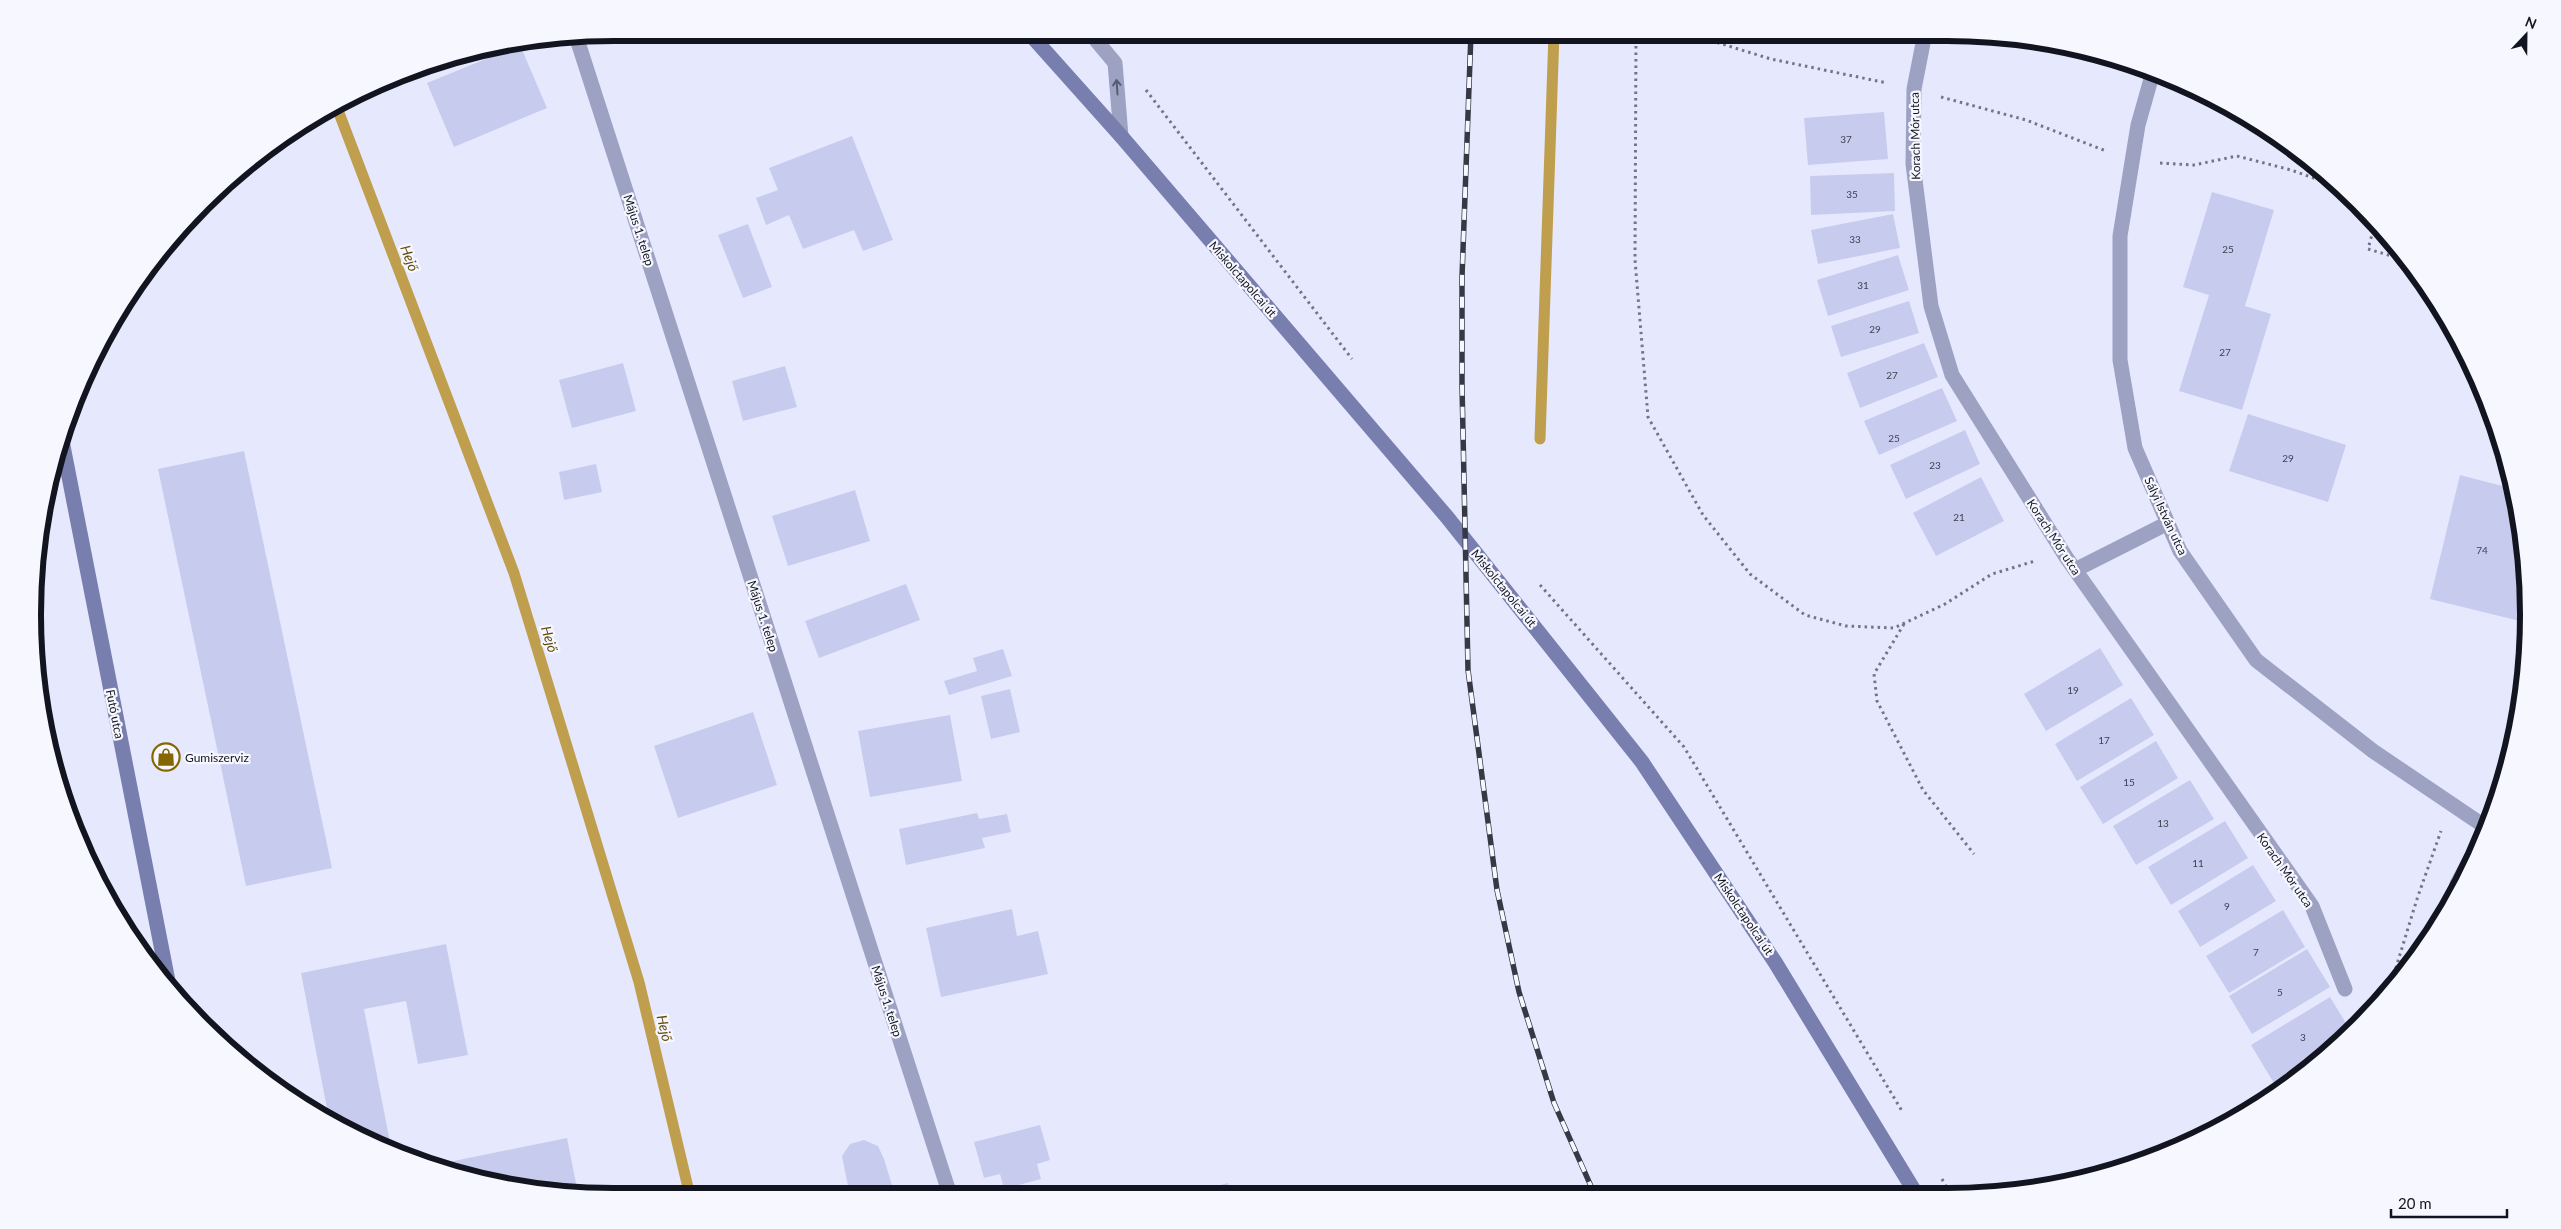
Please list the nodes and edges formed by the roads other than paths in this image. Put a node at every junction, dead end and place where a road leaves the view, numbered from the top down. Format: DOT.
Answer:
graph roads {
  1 [pos="1037,41"];
  2 [pos="1097,41"];
  3 [pos="1923,41"];
  4 [pos="578,42"];
  5 [pos="2151,79"];
  6 [pos="1121,136"];
  7 [pos="65,454"];
  8 [pos="2168,523"];
  9 [pos="2075,570"];
  10 [pos="2480,824"];
  11 [pos="166,970"];
  12 [pos="2345,989"];
  13 [pos="948,1188"];
  14 [pos="1913,1188"];
  1 -- 6 [label="street, Miskolctapolcai út"];
  6 -- 2 [label="street, one-way"];
  3 -- 9 [label="street, Korach Mór utca"];
  4 -- 13 [label="street, Május 1. telep"];
  5 -- 8 [label="street, Sályi István utca"];
  6 -- 14 [label="street, Miskolctapolcai út"];
  7 -- 11 [label="street, Futó utca"];
  8 -- 9 [label="street"];
  8 -- 10 [label="street, Sályi István utca"];
  9 -- 12 [label="street, Korach Mór utca"];
}
